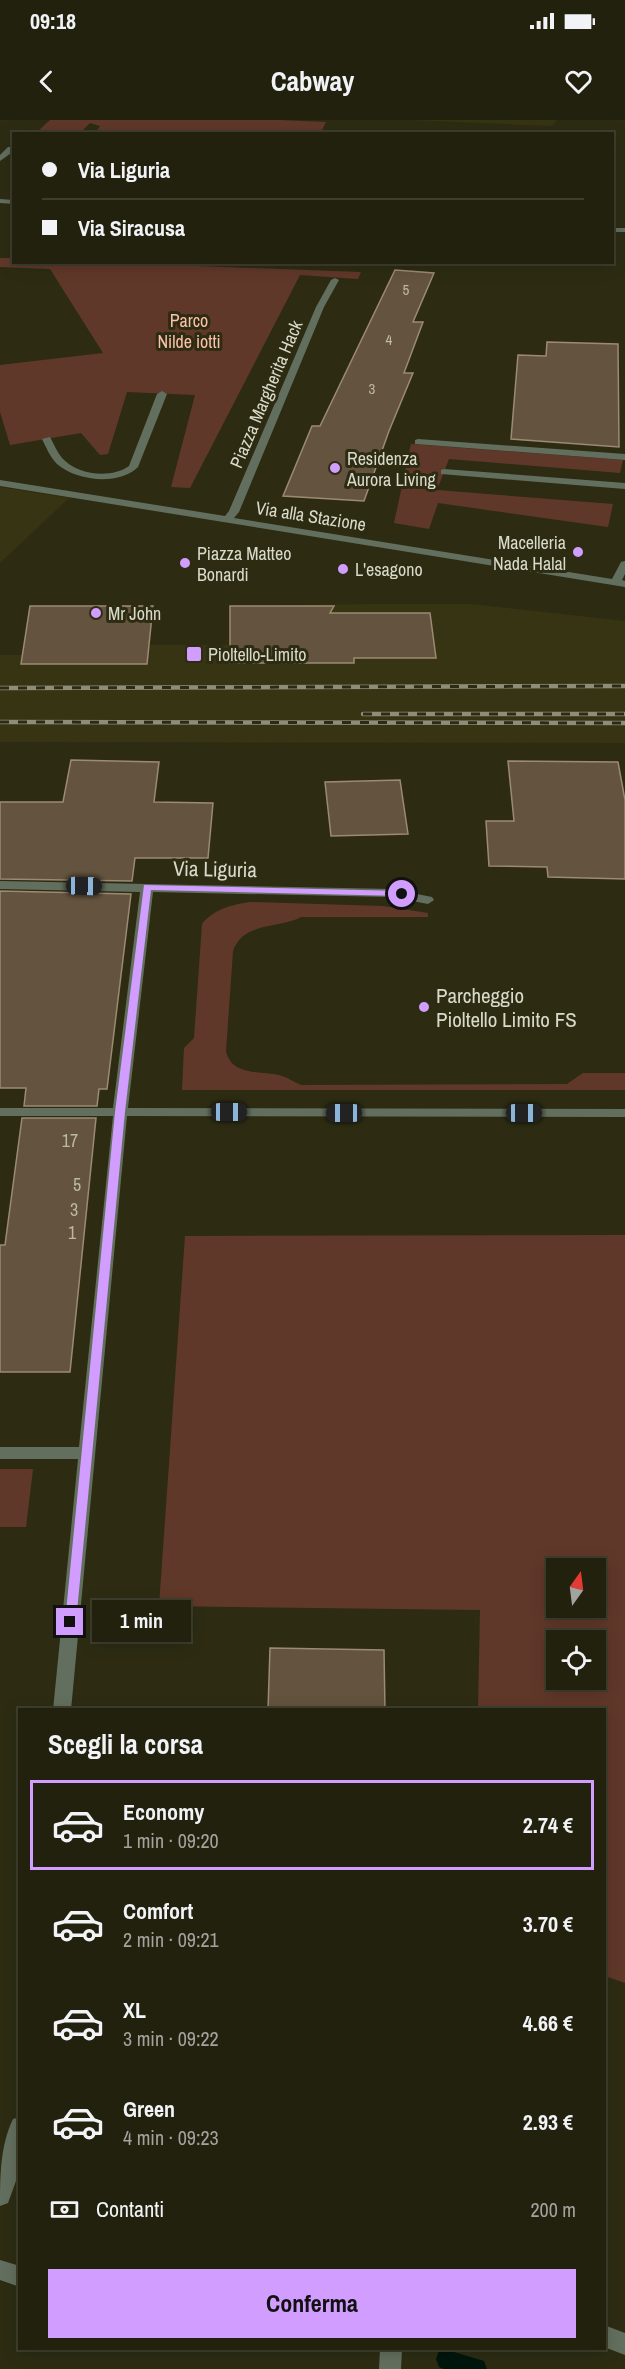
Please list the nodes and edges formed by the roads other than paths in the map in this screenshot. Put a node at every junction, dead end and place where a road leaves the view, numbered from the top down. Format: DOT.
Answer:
graph roads {
  1 [pos="11,149"];
  2 [pos="0,159"];
  3 [pos="335,280"];
  4 [pos="162,394"];
  5 [pos="46,439"];
  6 [pos="418,442"];
  7 [pos="625,457"];
  8 [pos="444,472"];
  9 [pos="109,476"];
  10 [pos="0,483"];
  11 [pos="625,486"];
  12 [pos="86,497"];
  13 [pos="227,520"];
  14 [pos="625,564"];
  15 [pos="620,583"];
  16 [pos="0,885"];
  17 [pos="147,887"];
  18 [pos="428,900"];
  19 [pos="0,1112"];
  20 [pos="120,1112"];
  21 [pos="625,1113"];
  22 [pos="0,1453"];
  23 [pos="87,1454"];
  24 [pos="62,1708"];
  25 [pos="18,2135"];
  26 [pos="0,2196"];
  27 [pos="0,2270"];
  28 [pos="18,2276"];
  29 [pos="606,2337"];
  30 [pos="625,2344"];
  31 [pos="391,2350"];
  32 [pos="390,2369"];
  1 -- 2 [label="street"];
  3 -- 13 [label="street, Piazza Margherita Hack"];
  4 -- 9 [label="street"];
  5 -- 9 [label="street"];
  6 -- 7 [label="street"];
  8 -- 11 [label="street"];
  9 -- 12 [label="street"];
  10 -- 12 [label="street, Via alla Stazione"];
  12 -- 13 [label="street, Via alla Stazione"];
  13 -- 15 [label="street, Via alla Stazione"];
  14 -- 15 [label="street, Via alla Stazione"];
  16 -- 17 [label="street, Via Liguria"];
  17 -- 18 [label="street, Via Liguria"];
  17 -- 20 [label="street"];
  19 -- 20 [label="street"];
  20 -- 21 [label="street"];
  20 -- 23 [label="street"];
  22 -- 23 [label="street"];
  23 -- 24 [label="street"];
  25 -- 26 [label="street"];
  27 -- 28 [label="street"];
  29 -- 30 [label="street"];
  31 -- 32 [label="street"];
}
